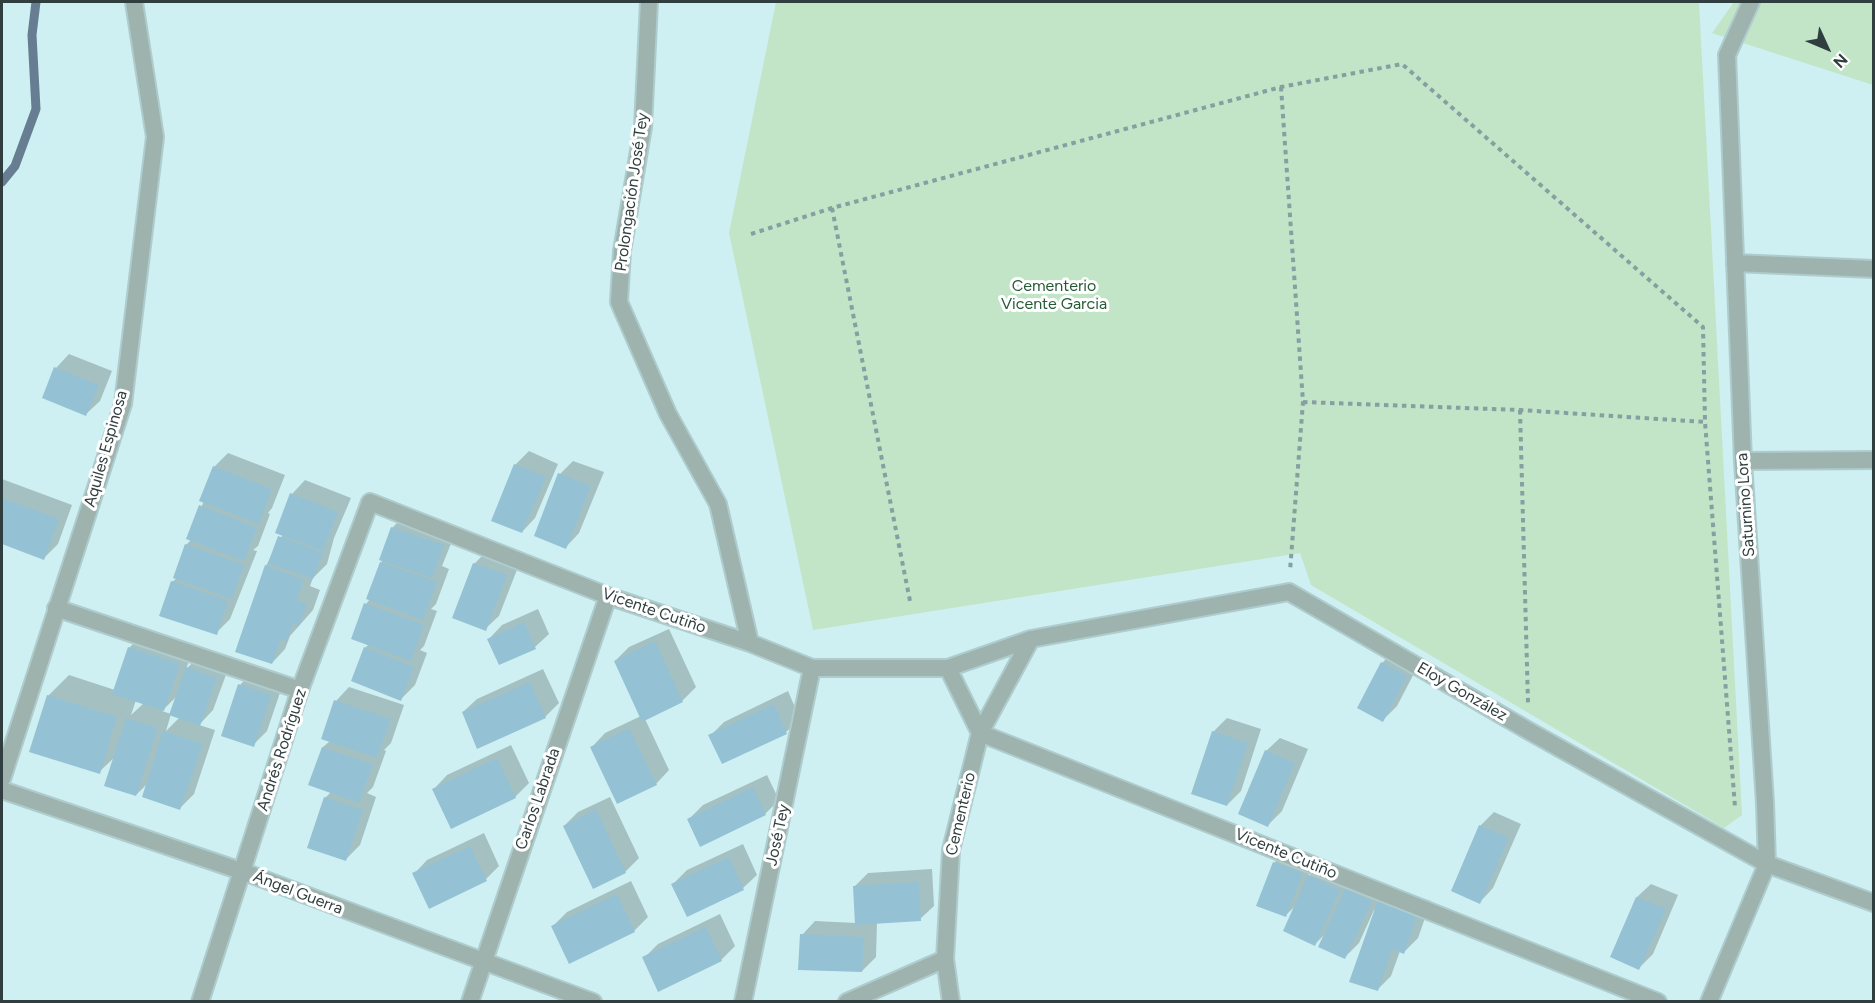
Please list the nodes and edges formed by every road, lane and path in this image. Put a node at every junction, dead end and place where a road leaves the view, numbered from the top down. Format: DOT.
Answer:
graph roads {
  1 [pos="134,2"];
  2 [pos="649,2"];
  3 [pos="1751,2"];
  4 [pos="1281,87"];
  5 [pos="832,208"];
  6 [pos="751,234"];
  7 [pos="1735,263"];
  8 [pos="1874,268"];
  9 [pos="1304,402"];
  10 [pos="1520,410"];
  11 [pos="1705,422"];
  12 [pos="1874,460"];
  13 [pos="1743,461"];
  14 [pos="370,502"];
  15 [pos="1289,592"];
  16 [pos="608,596"];
  17 [pos="910,601"];
  18 [pos="57,608"];
  19 [pos="1031,639"];
  20 [pos="750,643"];
  21 [pos="812,668"];
  22 [pos="948,668"];
  23 [pos="300,690"];
  24 [pos="1529,731"];
  25 [pos="980,732"];
  26 [pos="2,779"];
  27 [pos="2,790"];
  28 [pos="1735,807"];
  29 [pos="1767,864"];
  30 [pos="244,872"];
  31 [pos="1874,903"];
  32 [pos="945,959"];
  33 [pos="482,963"];
  34 [pos="200,1002"];
  35 [pos="470,1002"];
  36 [pos="592,1002"];
  37 [pos="743,1002"];
  38 [pos="847,1002"];
  39 [pos="951,1002"];
  40 [pos="1658,1002"];
  41 [pos="1709,1002"];
  1 -- 18 [label="street, Aquiles Espinosa"];
  2 -- 20 [label="street, Prolongación José Tey"];
  3 -- 7 [label="street, Saturnino Lora"];
  4 -- 5 [label="path"];
  4 -- 9 [label="path"];
  4 -- 11 [label="path"];
  5 -- 6 [label="path"];
  5 -- 17 [label="path"];
  7 -- 8 [label="street"];
  7 -- 13 [label="street, Saturnino Lora"];
  9 -- 10 [label="path"];
  9 -- 15 [label="path"];
  10 -- 11 [label="path"];
  10 -- 24 [label="path"];
  11 -- 28 [label="path"];
  12 -- 13 [label="street"];
  13 -- 29 [label="street, Saturnino Lora"];
  14 -- 16 [label="street, Vicente Cutiño"];
  14 -- 23 [label="street, Andrés Rodríguez"];
  15 -- 19 [label="street"];
  15 -- 24 [label="street, Eloy González"];
  16 -- 20 [label="street, Vicente Cutiño"];
  16 -- 33 [label="street, Carlos Labrada"];
  18 -- 23 [label="street"];
  18 -- 26 [label="street, Aquiles Espinosa"];
  19 -- 22 [label="street, Vicente Cutiño"];
  19 -- 25 [label="street, Cementerio"];
  20 -- 21 [label="street, Vicente Cutiño"];
  21 -- 22 [label="street, Vicente Cutiño"];
  21 -- 37 [label="street, José Tey"];
  22 -- 25 [label="street"];
  23 -- 30 [label="street, Andrés Rodríguez"];
  24 -- 29 [label="street, Eloy González"];
  25 -- 32 [label="street, Cementerio"];
  25 -- 40 [label="street, Vicente Cutiño"];
  27 -- 30 [label="street, Ángel Guerra"];
  29 -- 31 [label="street, Eloy González"];
  29 -- 41 [label="street, Saturnino Lora"];
  30 -- 33 [label="street, Ángel Guerra"];
  30 -- 34 [label="street, Andrés Rodríguez"];
  32 -- 38 [label="street"];
  32 -- 39 [label="street, Cementerio"];
  33 -- 35 [label="street, Carlos Labrada"];
  33 -- 36 [label="street, Ángel Guerra"];
}
